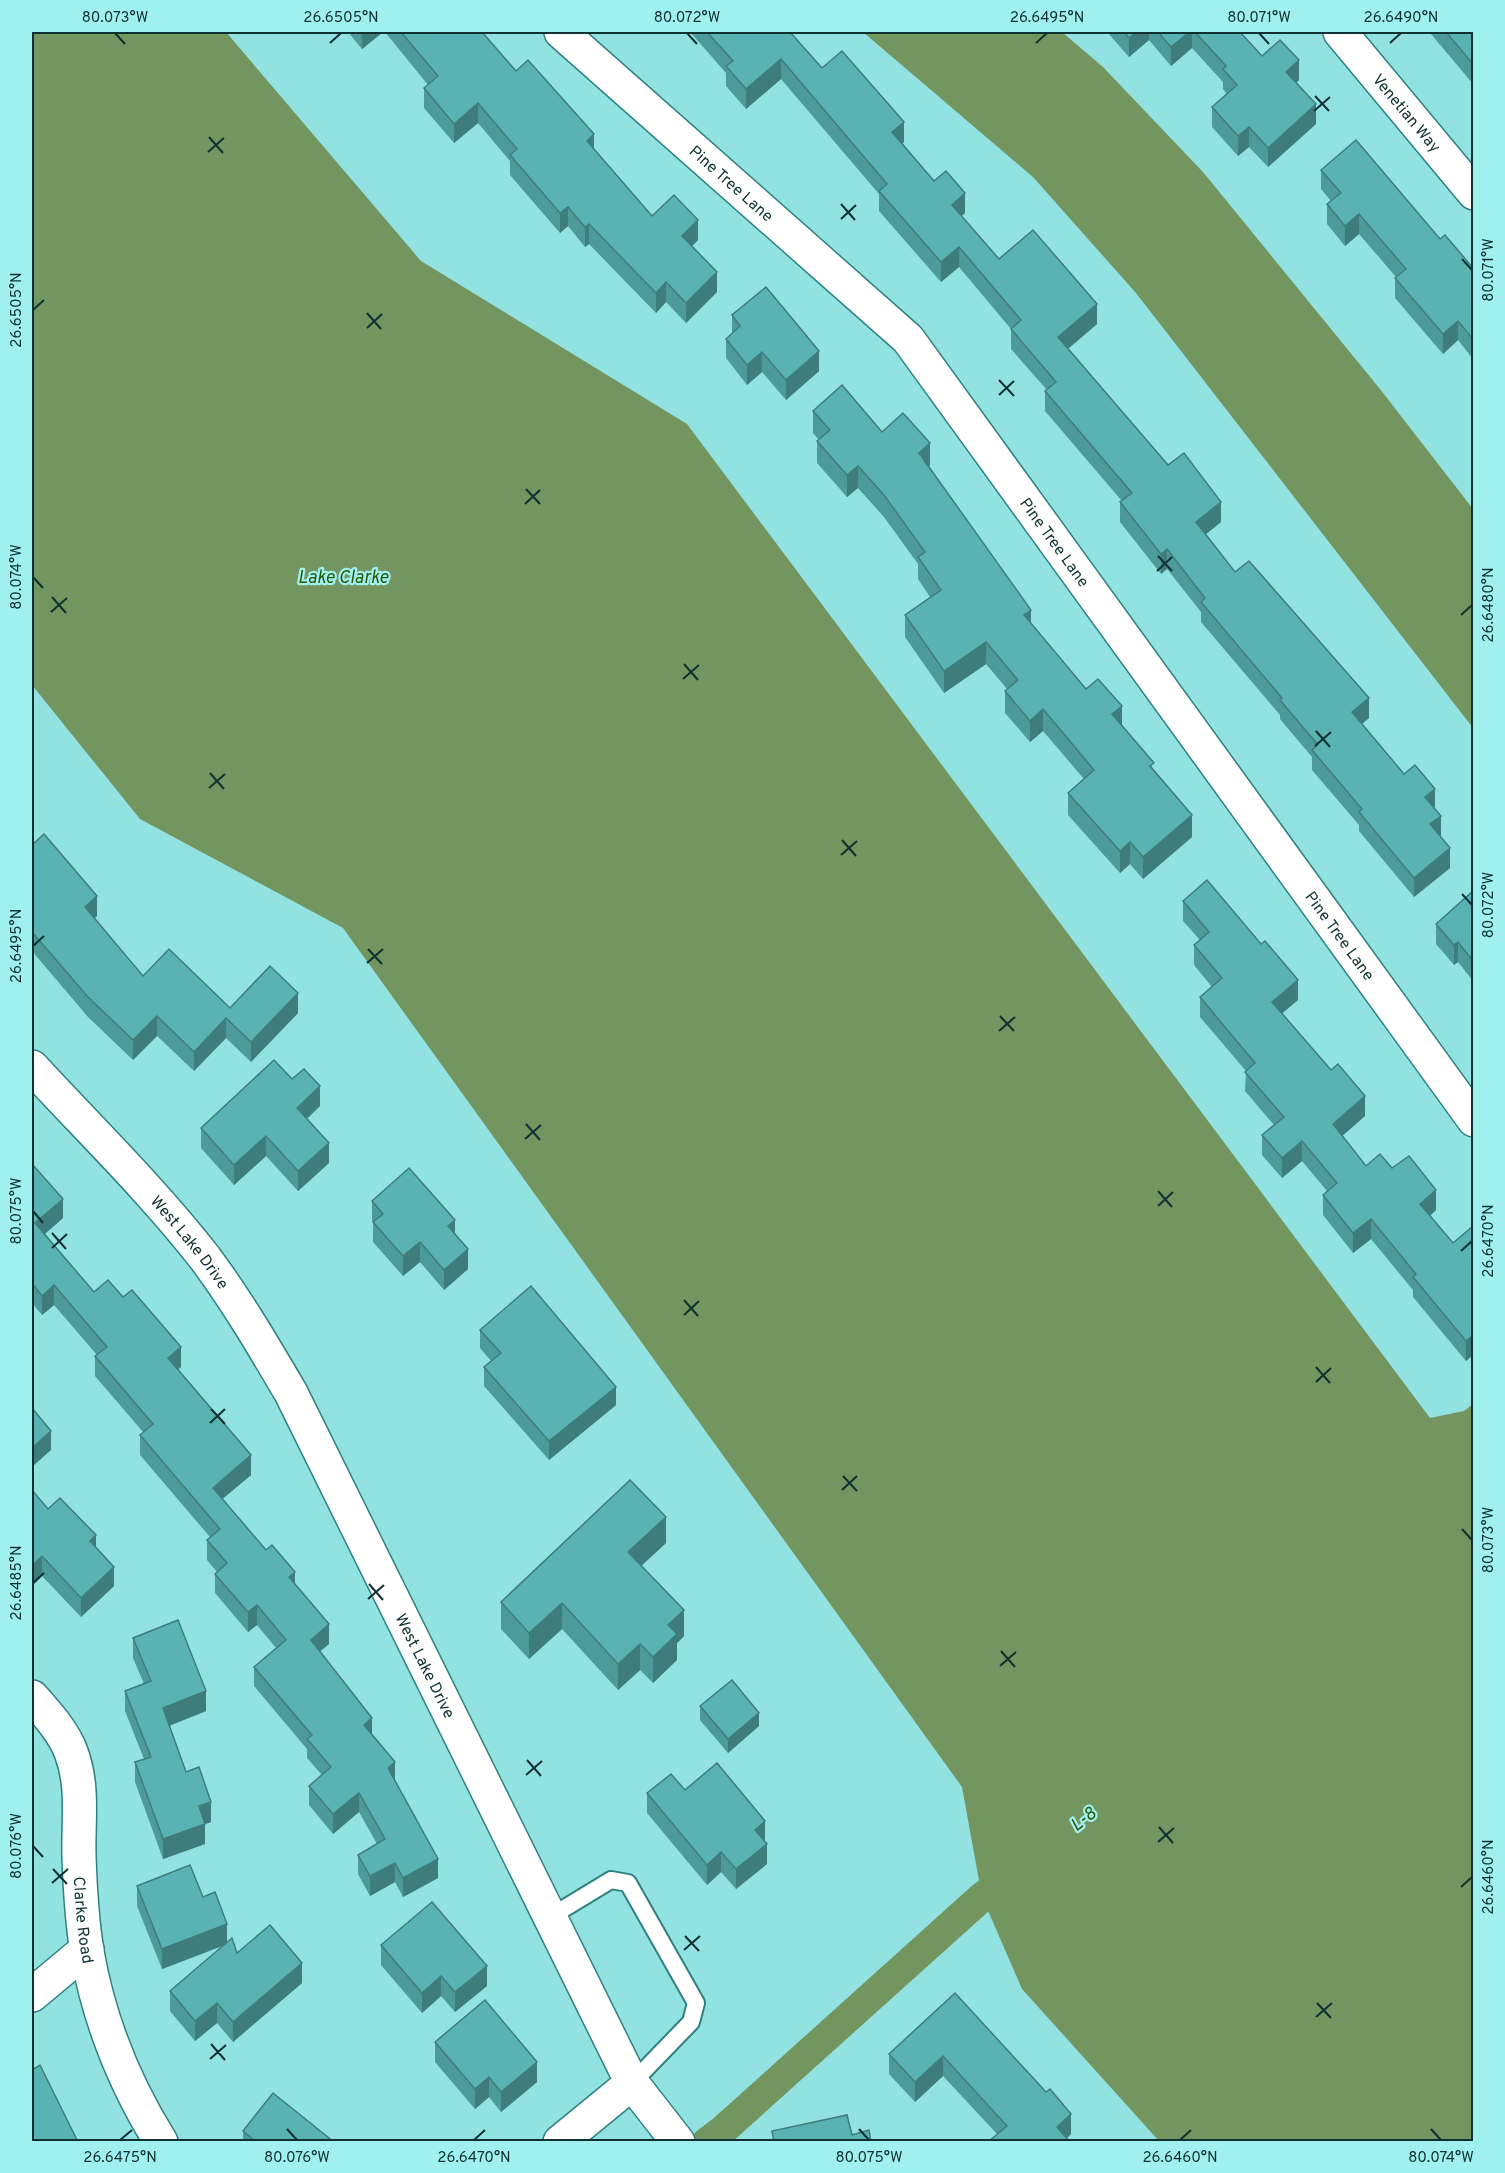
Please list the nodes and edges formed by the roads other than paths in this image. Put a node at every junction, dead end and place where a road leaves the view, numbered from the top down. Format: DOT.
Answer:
graph roads {
  1 [pos="561,32"];
  2 [pos="1340,32"];
  3 [pos="1473,193"];
  4 [pos="32,1067"];
  5 [pos="1473,1120"];
  6 [pos="32,1697"];
  7 [pos="550,1917"];
  8 [pos="87,1949"];
  9 [pos="32,1995"];
  10 [pos="632,2082"];
  11 [pos="668,2130"];
  12 [pos="160,2142"];
  13 [pos="560,2142"];
  1 -- 5 [label="street, Pine Tree Lane"];
  2 -- 3 [label="street, Venetian Way"];
  4 -- 7 [label="street, West Lake Drive"];
  6 -- 8 [label="street, Clarke Road"];
  7 -- 10 [label="street, West Lake Drive"];
  7 -- 10 [label="lane"];
  8 -- 9 [label="street"];
  8 -- 12 [label="street, Clarke Road"];
  10 -- 11 [label="street, West Lake Drive"];
  10 -- 13 [label="street"];
}
